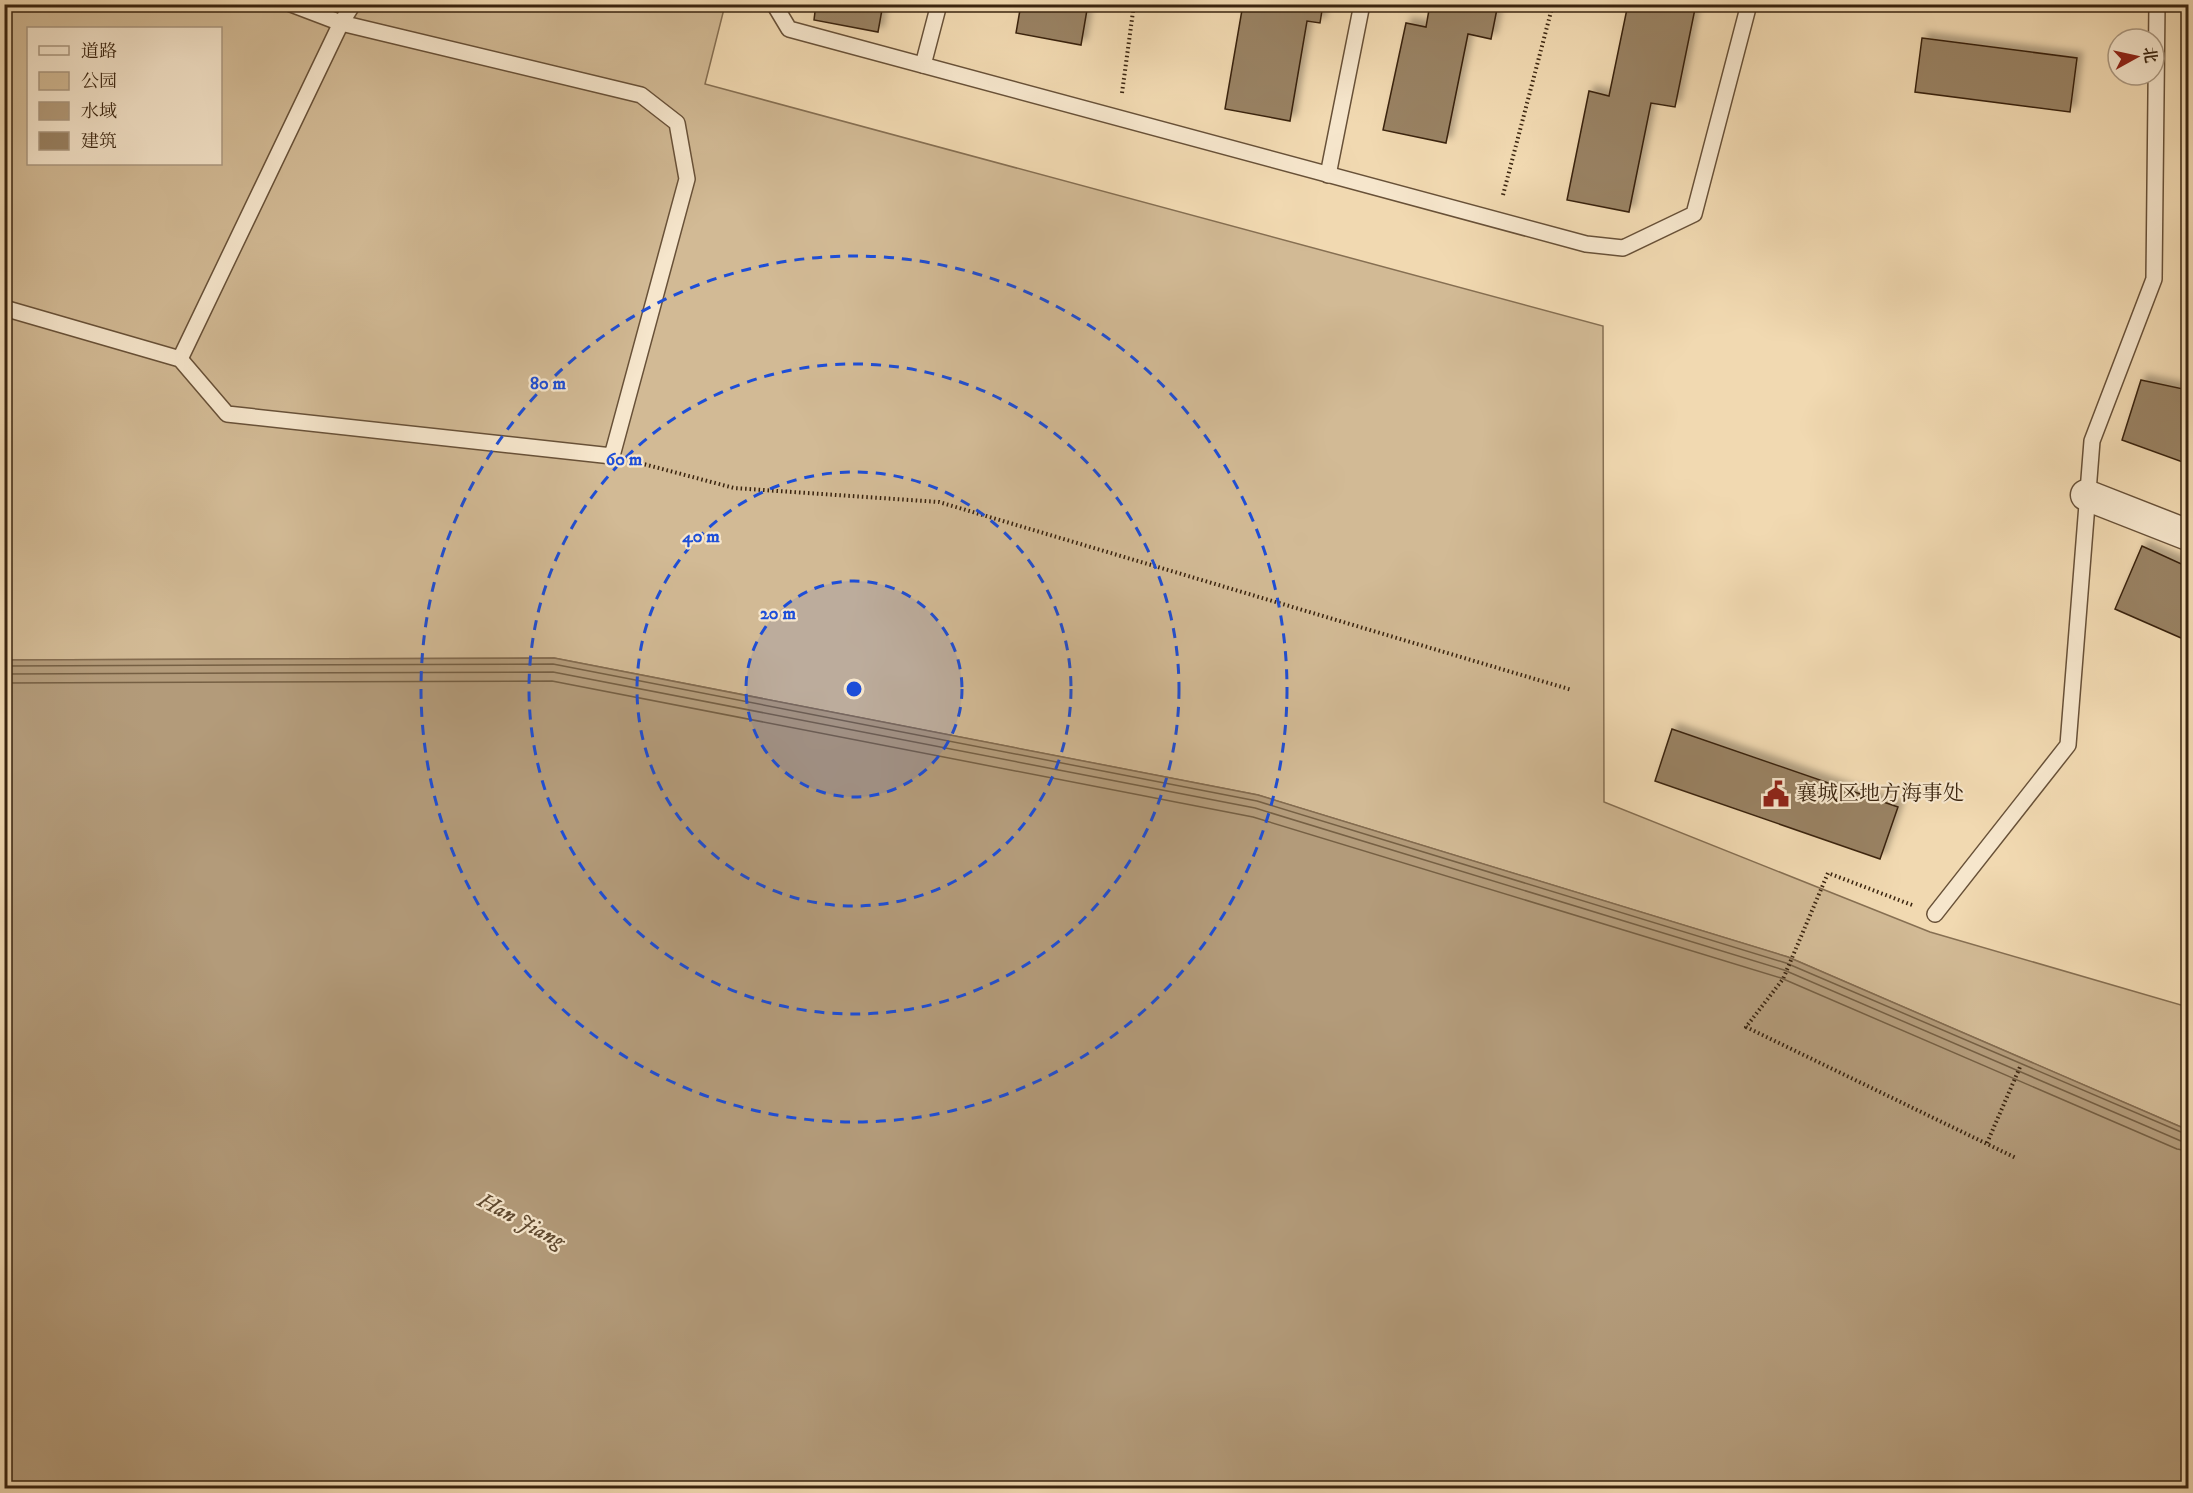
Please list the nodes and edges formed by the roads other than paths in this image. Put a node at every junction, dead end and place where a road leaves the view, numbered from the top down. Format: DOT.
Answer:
graph roads {
  1 [pos="291,4"];
  2 [pos="353,4"];
  3 [pos="774,4"];
  4 [pos="939,4"];
  5 [pos="1362,4"];
  6 [pos="1749,4"];
  7 [pos="2157,4"];
  8 [pos="341,23"];
  9 [pos="923,65"];
  10 [pos="1328,175"];
  11 [pos="4,308"];
  12 [pos="180,359"];
  13 [pos="2086,495"];
  14 [pos="2188,536"];
  15 [pos="1935,914"];
  1 -- 8 [label="lane"];
  2 -- 8 [label="lane"];
  3 -- 9 [label="lane"];
  4 -- 9 [label="lane"];
  5 -- 10 [label="lane"];
  6 -- 10 [label="lane"];
  7 -- 13 [label="lane"];
  8 -- 12 [label="lane"];
  8 -- 12 [label="lane"];
  9 -- 10 [label="lane"];
  11 -- 12 [label="lane"];
  13 -- 14 [label="street"];
  13 -- 15 [label="lane"];
}
